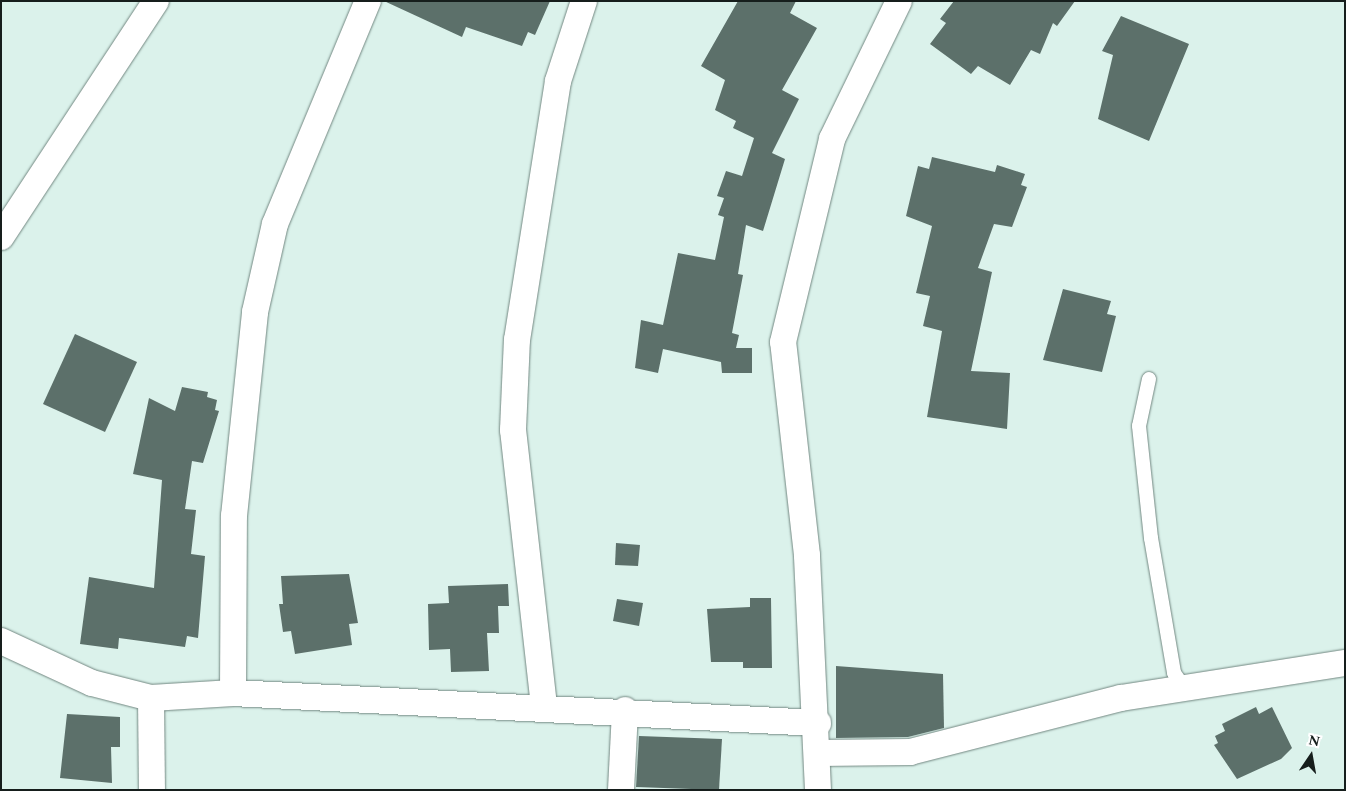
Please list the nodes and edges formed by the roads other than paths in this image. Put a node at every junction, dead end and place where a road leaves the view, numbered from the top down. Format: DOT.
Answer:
graph roads {
  1 [pos="156,1"];
  2 [pos="368,1"];
  3 [pos="584,1"];
  4 [pos="899,1"];
  5 [pos="1,237"];
  6 [pos="1149,379"];
  7 [pos="1,641"];
  8 [pos="1345,663"];
  9 [pos="1185,689"];
  10 [pos="233,693"];
  11 [pos="151,698"];
  12 [pos="544,706"];
  13 [pos="625,710"];
  14 [pos="818,722"];
  15 [pos="818,753"];
  16 [pos="152,790"];
  17 [pos="621,790"];
  18 [pos="818,790"];
  1 -- 5 [label="street"];
  2 -- 10 [label="street"];
  3 -- 12 [label="street"];
  4 -- 14 [label="street"];
  6 -- 9 [label="lane"];
  7 -- 11 [label="street"];
  8 -- 9 [label="street"];
  9 -- 15 [label="street"];
  10 -- 11 [label="street"];
  10 -- 12 [label="street"];
  11 -- 16 [label="street"];
  12 -- 13 [label="street"];
  13 -- 14 [label="street"];
  13 -- 17 [label="street"];
  14 -- 15 [label="street"];
  15 -- 18 [label="street"];
}
